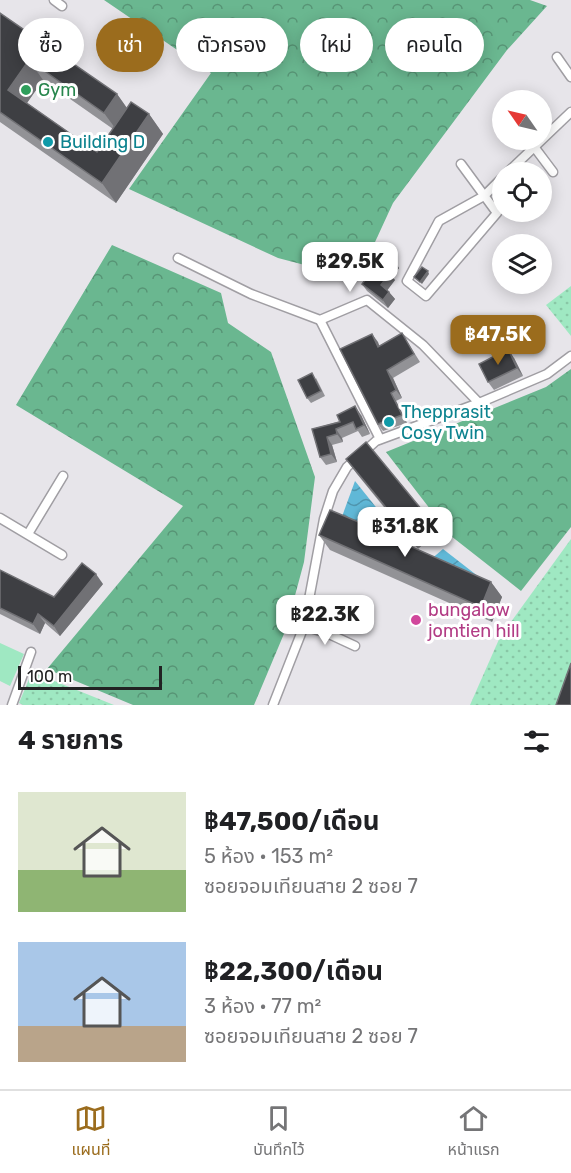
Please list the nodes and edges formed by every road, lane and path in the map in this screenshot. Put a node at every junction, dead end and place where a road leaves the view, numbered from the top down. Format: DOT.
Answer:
graph roads {
  1 [pos="54,0"];
  2 [pos="62,6"];
  3 [pos="557,57"];
  4 [pos="571,78"];
  5 [pos="571,112"];
  6 [pos="552,127"];
  7 [pos="525,150"];
  8 [pos="536,150"];
  9 [pos="516,162"];
  10 [pos="461,164"];
  11 [pos="553,172"];
  12 [pos="492,188"];
  13 [pos="484,196"];
  14 [pos="178,258"];
  15 [pos="320,320"];
  16 [pos="571,357"];
  17 [pos="479,403"];
  18 [pos="380,440"];
  19 [pos="63,476"];
  20 [pos="0,518"];
  21 [pos="28,534"];
  22 [pos="62,555"];
  23 [pos="304,626"];
  24 [pos="355,646"];
  25 [pos="31,652"];
  26 [pos="12,705"];
  27 [pos="273,705"];
  1 -- 2 [label="street"];
  3 -- 4 [label="street"];
  5 -- 6 [label="street"];
  7 -- 9 [label="street"];
  8 -- 11 [label="street"];
  10 -- 13 [label="street"];
  12 -- 13 [label="street"];
  13 -- 13 [label="street"];
  14 -- 15 [label="street"];
  15 -- 17 [label="street"];
  15 -- 18 [label="street"];
  16 -- 17 [label="street"];
  17 -- 18 [label="street"];
  18 -- 23 [label="street"];
  19 -- 21 [label="street"];
  20 -- 21 [label="street"];
  21 -- 22 [label="street"];
  23 -- 24 [label="street"];
  23 -- 27 [label="street"];
  25 -- 26 [label="street"];
}
